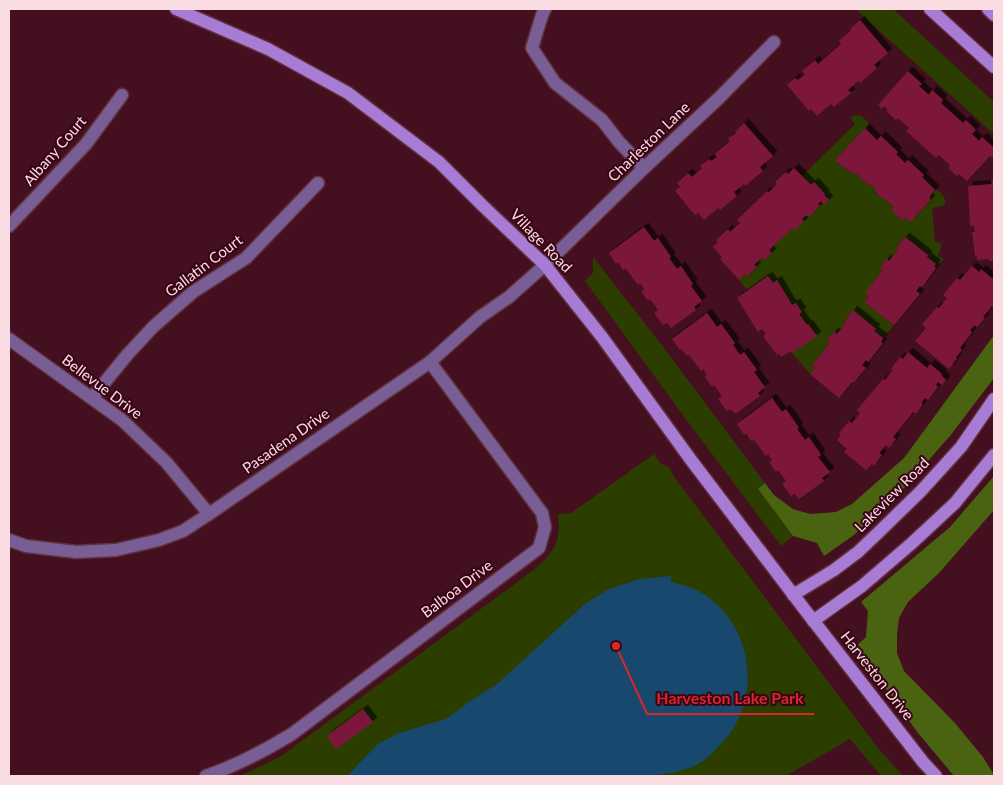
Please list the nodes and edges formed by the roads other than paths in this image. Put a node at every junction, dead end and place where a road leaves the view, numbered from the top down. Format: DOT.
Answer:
graph roads {
  1 [pos="176,9"];
  2 [pos="545,9"];
  3 [pos="930,9"];
  4 [pos="988,9"];
  5 [pos="994,15"];
  6 [pos="774,42"];
  7 [pos="994,67"];
  8 [pos="122,95"];
  9 [pos="644,168"];
  10 [pos="318,183"];
  11 [pos="9,226"];
  12 [pos="545,265"];
  13 [pos="9,339"];
  14 [pos="430,362"];
  15 [pos="92,398"];
  16 [pos="994,400"];
  17 [pos="994,455"];
  18 [pos="209,514"];
  19 [pos="9,540"];
  20 [pos="793,595"];
  21 [pos="813,620"];
  22 [pos="206,776"];
  23 [pos="936,776"];
  1 -- 12 [label="street, Village Road"];
  2 -- 9 [label="street"];
  3 -- 7 [label="street"];
  4 -- 5 [label="street"];
  6 -- 9 [label="street, Charleston Lane"];
  8 -- 11 [label="street, Albany Court"];
  9 -- 12 [label="street, Charleston Lane"];
  10 -- 15 [label="street, Gallatin Court"];
  12 -- 14 [label="street, Pasadena Drive"];
  12 -- 20 [label="street, Village Road"];
  13 -- 15 [label="street, Bellevue Drive"];
  14 -- 18 [label="street, Pasadena Drive"];
  14 -- 22 [label="street, Balboa Drive"];
  15 -- 18 [label="street, Bellevue Drive"];
  16 -- 20 [label="street, Lakeview Road"];
  17 -- 21 [label="street"];
  18 -- 19 [label="street, Pasadena Drive"];
  20 -- 21 [label="street, Harveston Drive"];
  21 -- 23 [label="street, Harveston Drive"];
}
